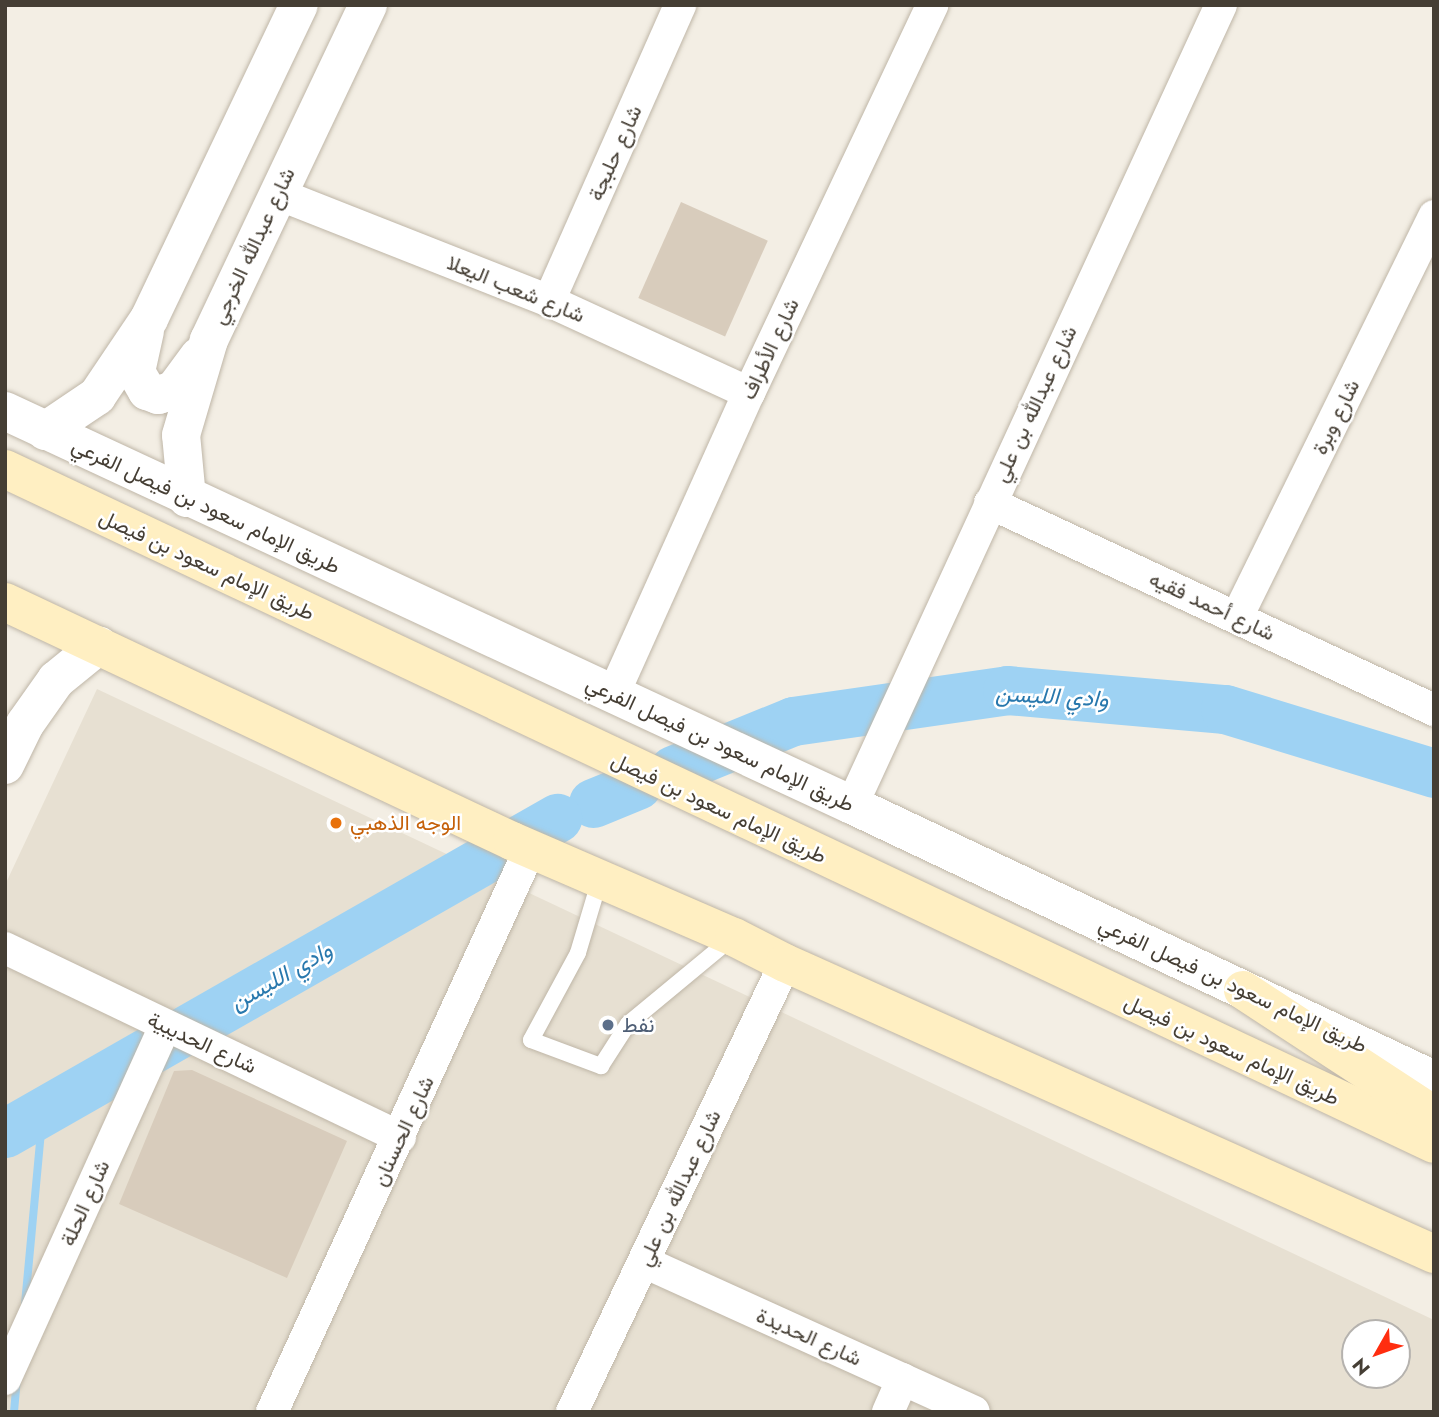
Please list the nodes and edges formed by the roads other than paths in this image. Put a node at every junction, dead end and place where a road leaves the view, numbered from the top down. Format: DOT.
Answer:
graph roads {
  1 [pos="299,5"];
  2 [pos="368,5"];
  3 [pos="680,5"];
  4 [pos="932,5"];
  5 [pos="1222,5"];
  6 [pos="278,194"];
  7 [pos="1434,216"];
  8 [pos="549,301"];
  9 [pos="149,319"];
  10 [pos="209,340"];
  11 [pos="749,393"];
  12 [pos="5,411"];
  13 [pos="45,431"];
  14 [pos="5,469"];
  15 [pos="187,498"];
  16 [pos="989,503"];
  17 [pos="5,602"];
  18 [pos="1237,617"];
  19 [pos="99,645"];
  20 [pos="613,695"];
  21 [pos="1434,710"];
  22 [pos="5,765"];
  23 [pos="852,805"];
  24 [pos="530,849"];
  25 [pos="600,879"];
  26 [pos="734,937"];
  27 [pos="5,948"];
  28 [pos="785,963"];
  29 [pos="1243,990"];
  30 [pos="165,1026"];
  31 [pos="1434,1080"];
  32 [pos="1434,1115"];
  33 [pos="400,1137"];
  34 [pos="1434,1144"];
  35 [pos="1434,1254"];
  36 [pos="644,1262"];
  37 [pos="5,1379"];
  38 [pos="903,1379"];
  39 [pos="272,1412"];
  40 [pos="572,1412"];
  41 [pos="888,1412"];
  42 [pos="974,1412"];
  1 -- 9 [label="street"];
  2 -- 6 [label="street, شارع عبدالله الخرجي"];
  3 -- 8 [label="street, شارع حلبجة"];
  4 -- 11 [label="street, شارع الأطراف"];
  5 -- 16 [label="street, شارع عبدالله بن علي"];
  6 -- 8 [label="street, شارع شعب اليعلا"];
  6 -- 10 [label="street, شارع عبدالله الخرجي"];
  7 -- 18 [label="street, شارع وبرة"];
  8 -- 11 [label="street, شارع شعب اليعلا"];
  9 -- 10 [label="street"];
  9 -- 13 [label="street"];
  10 -- 15 [label="street, شارع عبدالله الخرجي"];
  11 -- 20 [label="street, شارع الأطراف"];
  12 -- 13 [label="street, طريق الإمام سعود بن فيصل الفرعي"];
  13 -- 15 [label="street, طريق الإمام سعود بن فيصل الفرعي"];
  14 -- 34 [label="main road, طريق الإمام سعود بن فيصل"];
  15 -- 20 [label="street, طريق الإمام سعود بن فيصل الفرعي"];
  16 -- 18 [label="street, شارع أحمد فقيه"];
  16 -- 23 [label="street, شارع عبدالله بن علي"];
  17 -- 19 [label="main road"];
  18 -- 21 [label="street, شارع أحمد فقيه"];
  19 -- 22 [label="street"];
  19 -- 24 [label="main road"];
  20 -- 23 [label="street, طريق الإمام سعود بن فيصل الفرعي"];
  23 -- 29 [label="street, طريق الإمام سعود بن فيصل الفرعي"];
  24 -- 25 [label="main road"];
  24 -- 33 [label="street, شارع الحسنان"];
  25 -- 26 [label="main road"];
  25 -- 26 [label="lane"];
  26 -- 28 [label="main road"];
  27 -- 30 [label="street, شارع الحديبية"];
  28 -- 35 [label="main road"];
  28 -- 36 [label="street, شارع عبدالله بن علي"];
  29 -- 31 [label="street, طريق الإمام سعود بن فيصل الفرعي"];
  29 -- 32 [label="main road"];
  30 -- 33 [label="street, شارع الحديبية"];
  30 -- 37 [label="street, شارع الحلة"];
  33 -- 39 [label="street, شارع الحسنان"];
  36 -- 38 [label="street, شارع الحديدة"];
  36 -- 40 [label="street, شارع عبدالله بن علي"];
  38 -- 41 [label="street"];
  38 -- 42 [label="street, شارع الحديدة"];
}
